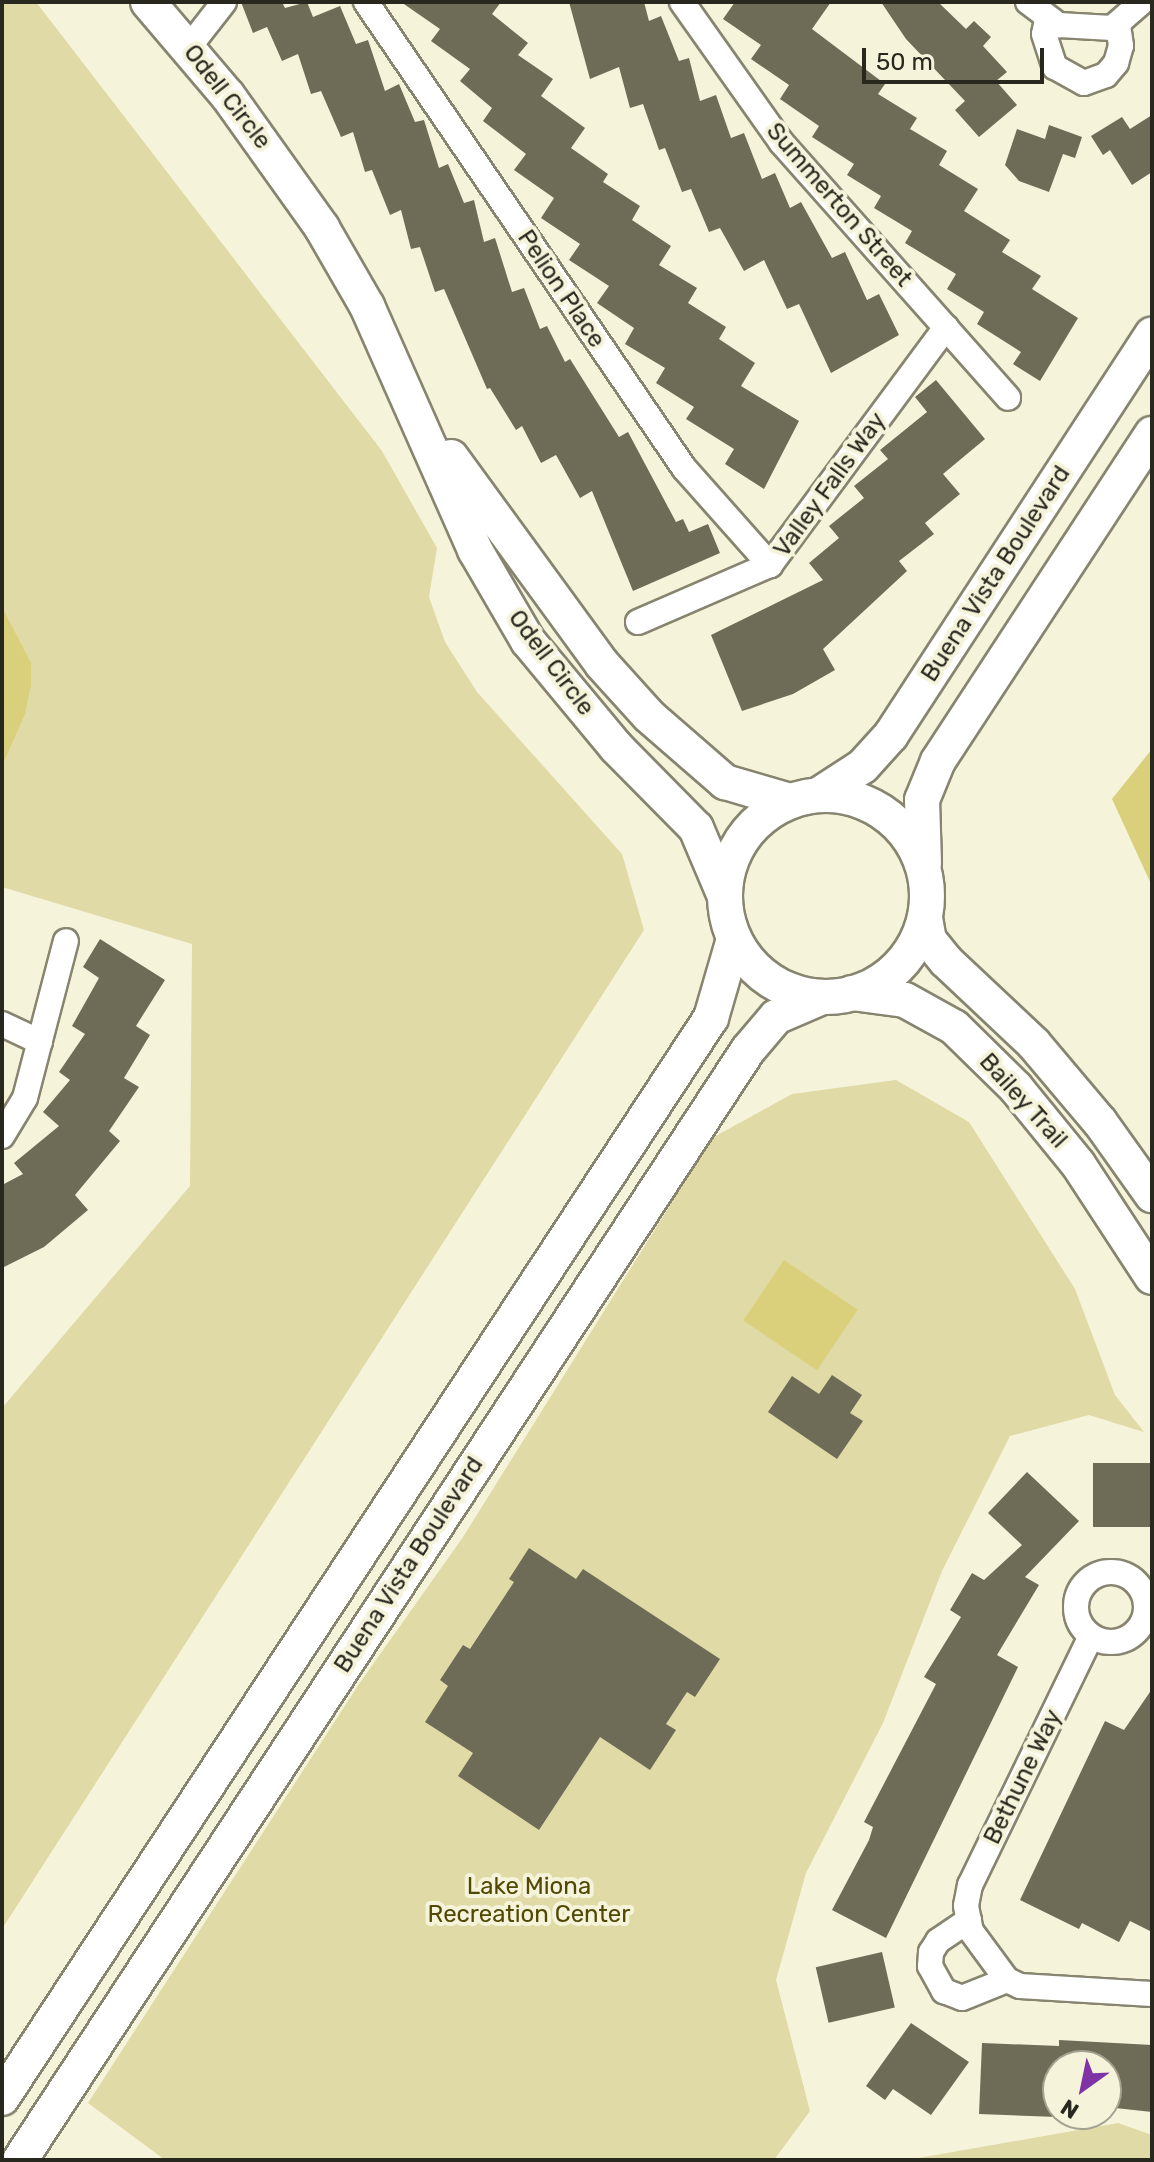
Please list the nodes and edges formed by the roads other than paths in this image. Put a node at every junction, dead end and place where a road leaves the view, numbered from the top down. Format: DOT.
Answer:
graph roads {
  1 [pos="148,2"];
  2 [pos="224,2"];
  3 [pos="366,2"];
  4 [pos="682,2"];
  5 [pos="1028,2"];
  6 [pos="1142,2"];
  7 [pos="1047,19"];
  8 [pos="1118,24"];
  9 [pos="189,47"];
  10 [pos="946,327"];
  11 [pos="1152,335"];
  12 [pos="1008,398"];
  13 [pos="414,407"];
  14 [pos="1152,434"];
  15 [pos="770,565"];
  16 [pos="638,622"];
  17 [pos="805,798"];
  18 [pos="924,872"];
  19 [pos="724,894"];
  20 [pos="925,918"];
  21 [pos="734,939"];
  22 [pos="66,941"];
  23 [pos="833,996"];
  24 [pos="2,1024"];
  25 [pos="40,1042"];
  26 [pos="2,1136"];
  27 [pos="1152,1195"];
  28 [pos="1152,1277"];
  29 [pos="1091,1636"];
  30 [pos="969,1920"];
  31 [pos="1007,1980"];
  32 [pos="1152,1994"];
  33 [pos="2,2098"];
  34 [pos="20,2160"];
  1 -- 9 [label="main road, Odell Circle"];
  2 -- 9 [label="street"];
  3 -- 15 [label="street, Pelion Place"];
  4 -- 10 [label="street, Summerton Street"];
  5 -- 7 [label="street"];
  6 -- 8 [label="street"];
  7 -- 8 [label="street"];
  7 -- 8 [label="street"];
  9 -- 13 [label="main road, Odell Circle"];
  10 -- 12 [label="street, Summerton Street"];
  10 -- 15 [label="street, Valley Falls Way"];
  11 -- 17 [label="main road, Buena Vista Boulevard"];
  13 -- 17 [label="main road, Odell Circle"];
  13 -- 19 [label="main road, Odell Circle"];
  14 -- 18 [label="main road, Buena Vista Boulevard"];
  15 -- 16 [label="street, Valley Falls Way"];
  17 -- 18 [label="main road, Buena Vista Boulevard"];
  17 -- 19 [label="main road, Buena Vista Boulevard"];
  18 -- 20 [label="main road, Buena Vista Boulevard"];
  19 -- 21 [label="main road, Buena Vista Boulevard"];
  20 -- 23 [label="main road, Buena Vista Boulevard"];
  20 -- 27 [label="main road, Bailey Trail"];
  21 -- 23 [label="main road, Buena Vista Boulevard"];
  21 -- 33 [label="main road, Buena Vista Boulevard"];
  22 -- 25 [label="street"];
  23 -- 28 [label="main road, Bailey Trail"];
  23 -- 34 [label="main road, Buena Vista Boulevard"];
  24 -- 25 [label="street"];
  25 -- 26 [label="street"];
  29 -- 30 [label="street, Bethune Way"];
  30 -- 31 [label="street"];
  30 -- 31 [label="street"];
  31 -- 32 [label="street"];
}
